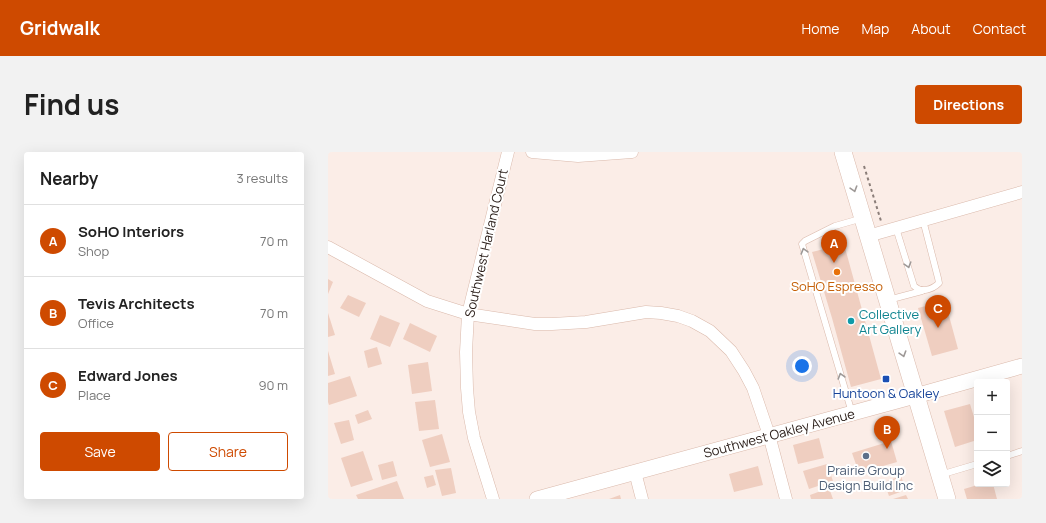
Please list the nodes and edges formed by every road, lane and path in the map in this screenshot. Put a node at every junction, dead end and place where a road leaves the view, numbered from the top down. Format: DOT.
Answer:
graph roads {
  1 [pos="508,152"];
  2 [pos="532,152"];
  3 [pos="632,152"];
  4 [pos="840,154"];
  5 [pos="864,166"];
  6 [pos="1022,192"];
  7 [pos="863,218"];
  8 [pos="923,220"];
  9 [pos="896,228"];
  10 [pos="884,231"];
  11 [pos="868,236"];
  12 [pos="328,247"];
  13 [pos="922,290"];
  14 [pos="887,301"];
  15 [pos="468,314"];
  16 [pos="1022,366"];
  17 [pos="915,396"];
  18 [pos="852,413"];
  19 [pos="769,435"];
  20 [pos="1022,451"];
  21 [pos="1010,455"];
  22 [pos="974,465"];
  23 [pos="635,472"];
  24 [pos="939,475"];
  25 [pos="493,499"];
  26 [pos="537,499"];
  27 [pos="642,499"];
  28 [pos="786,499"];
  29 [pos="947,499"];
  1 -- 15 [label="street, Southwest Harland Court"];
  2 -- 3 [label="street"];
  4 -- 7 [label="main road, one-way"];
  5 -- 10 [label="path"];
  6 -- 8 [label="street"];
  7 -- 11 [label="main road"];
  18 -- 7 [label="lane, one-way"];
  8 -- 9 [label="street"];
  8 -- 13 [label="lane"];
  9 -- 10 [label="street"];
  9 -- 13 [label="lane, one-way"];
  10 -- 11 [label="street"];
  11 -- 14 [label="main road"];
  12 -- 15 [label="street"];
  13 -- 14 [label="lane"];
  14 -- 17 [label="main road, one-way"];
  15 -- 19 [label="street"];
  15 -- 25 [label="street, Southwest Harland Court"];
  16 -- 17 [label="street, Southwest Oakley Avenue"];
  17 -- 18 [label="street, Southwest Oakley Avenue"];
  17 -- 24 [label="main road"];
  18 -- 19 [label="street, Southwest Oakley Avenue"];
  19 -- 23 [label="street, Southwest Oakley Avenue"];
  19 -- 28 [label="street"];
  20 -- 21 [label="lane"];
  22 -- 24 [label="lane"];
  23 -- 26 [label="street, Southwest Oakley Avenue"];
  23 -- 27 [label="street"];
  24 -- 29 [label="main road"];
}
